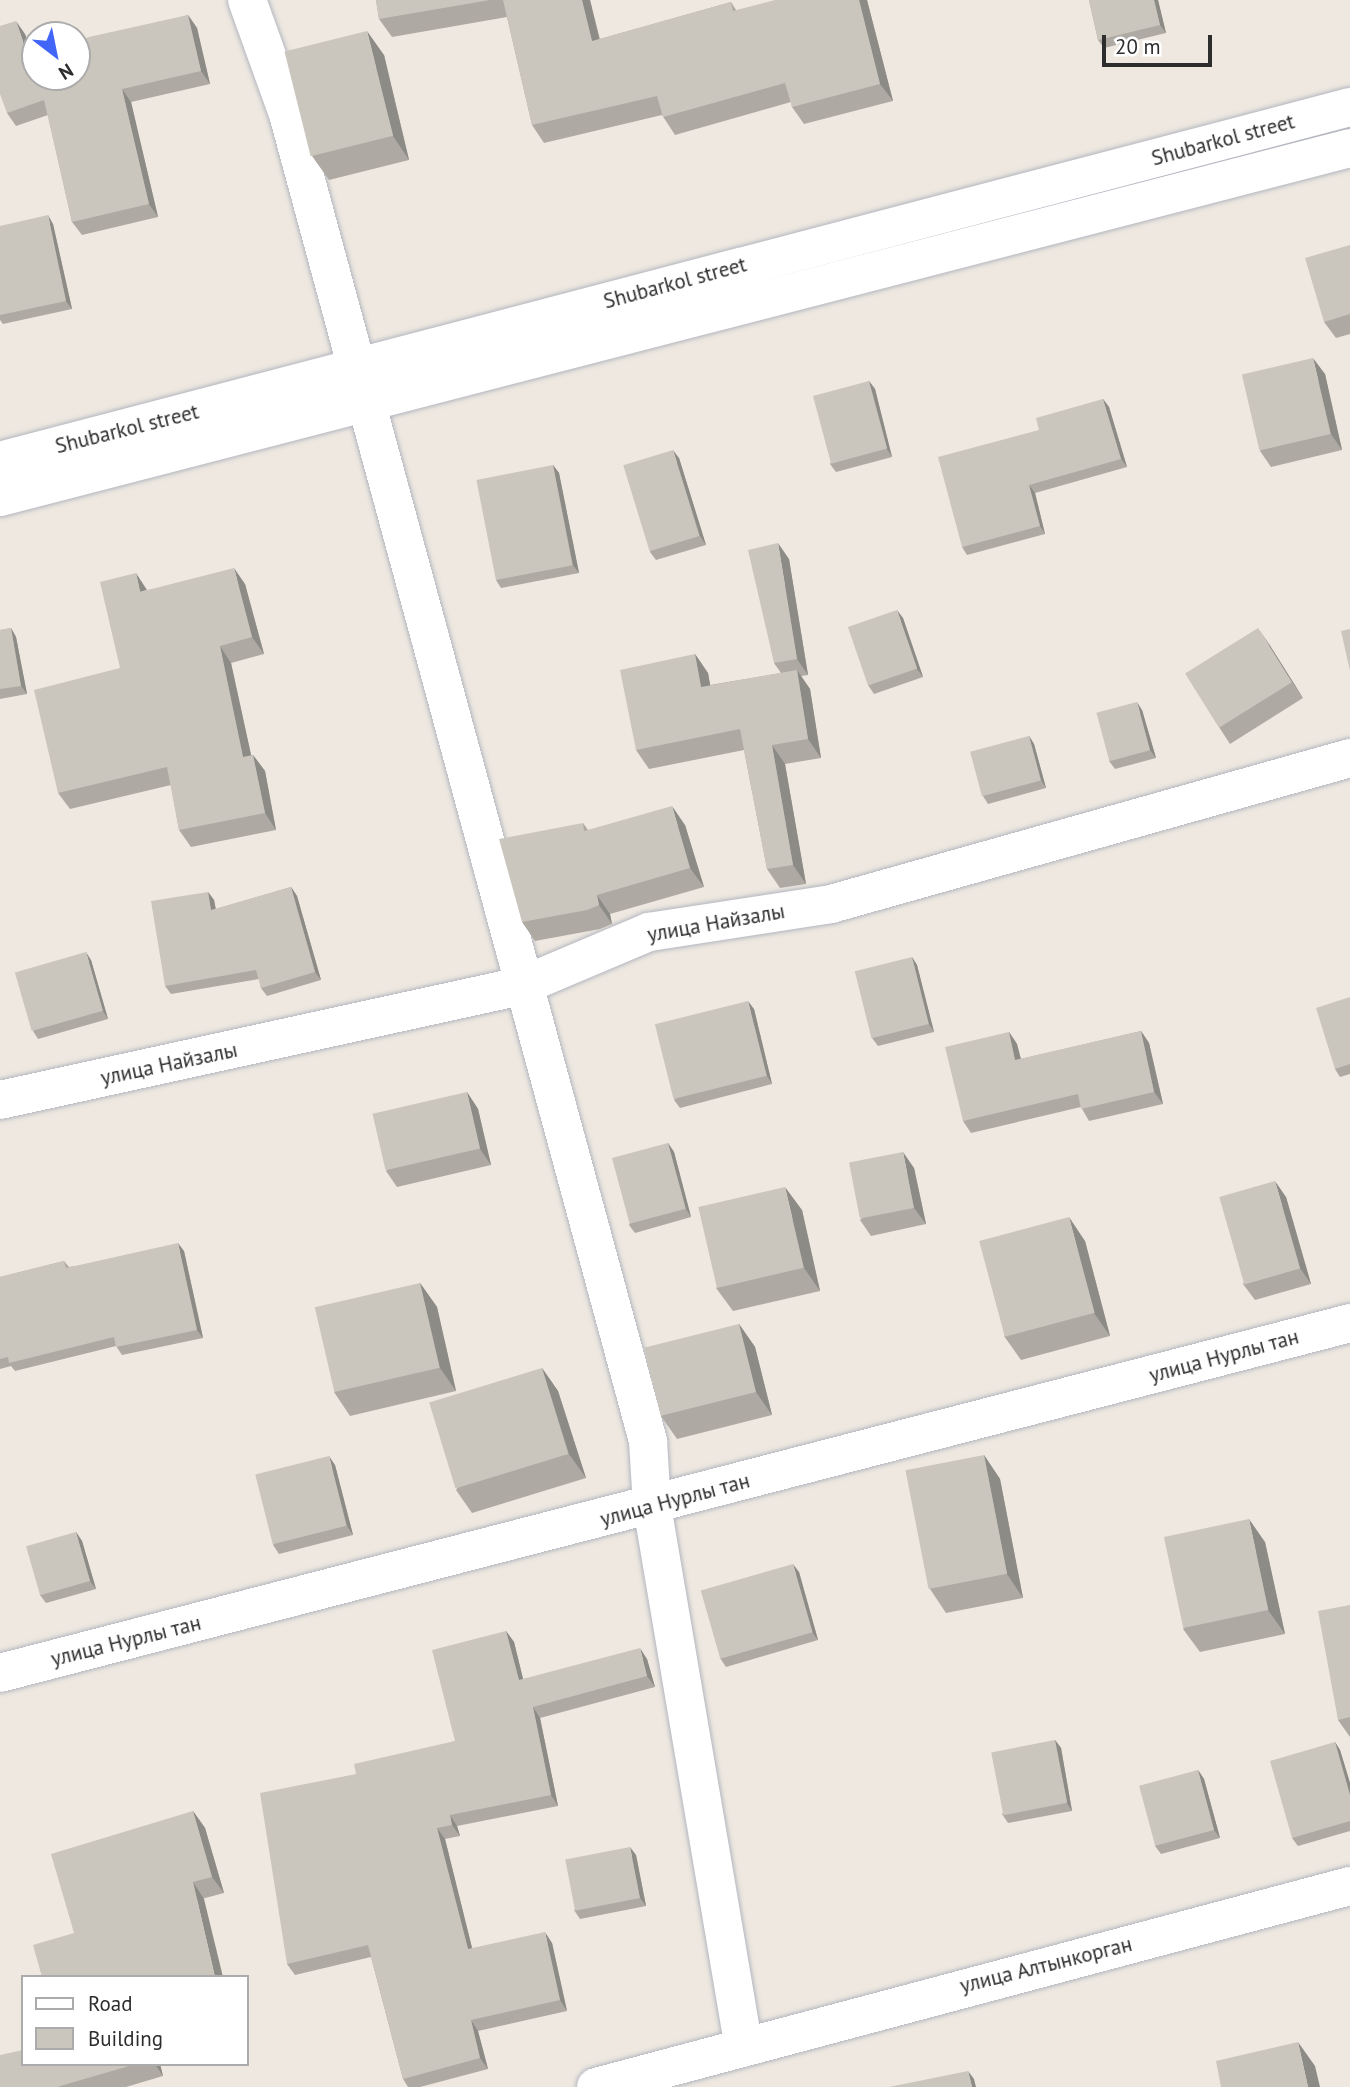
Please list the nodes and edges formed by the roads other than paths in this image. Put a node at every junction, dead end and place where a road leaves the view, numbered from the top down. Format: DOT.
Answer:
graph roads {
  1 [pos="247,0"];
  2 [pos="1350,107"];
  3 [pos="1350,148"];
  4 [pos="361,384"];
  5 [pos="0,461"];
  6 [pos="0,497"];
  7 [pos="1350,758"];
  8 [pos="521,986"];
  9 [pos="0,1100"];
  10 [pos="1350,1324"];
  11 [pos="652,1506"];
  12 [pos="0,1673"];
  13 [pos="1350,1886"];
  14 [pos="743,2043"];
  15 [pos="639,2082"];
  16 [pos="596,2087"];
  1 -- 4 [label="street"];
  2 -- 4 [label="street, Shubarkol street"];
  3 -- 4 [label="street, Shubarkol street"];
  4 -- 5 [label="street, Shubarkol street"];
  4 -- 6 [label="street, Shubarkol street"];
  4 -- 8 [label="street"];
  7 -- 8 [label="street, улица Найзалы"];
  8 -- 9 [label="street, улица Найзалы"];
  8 -- 11 [label="street"];
  10 -- 11 [label="street, улица Нурлы тан"];
  11 -- 12 [label="street, улица Нурлы тан"];
  11 -- 14 [label="street"];
  13 -- 14 [label="street, улица Алтынкорган"];
  14 -- 15 [label="street, улица Алтынкорган"];
  15 -- 16 [label="street, улица Алтынкорган"];
}
